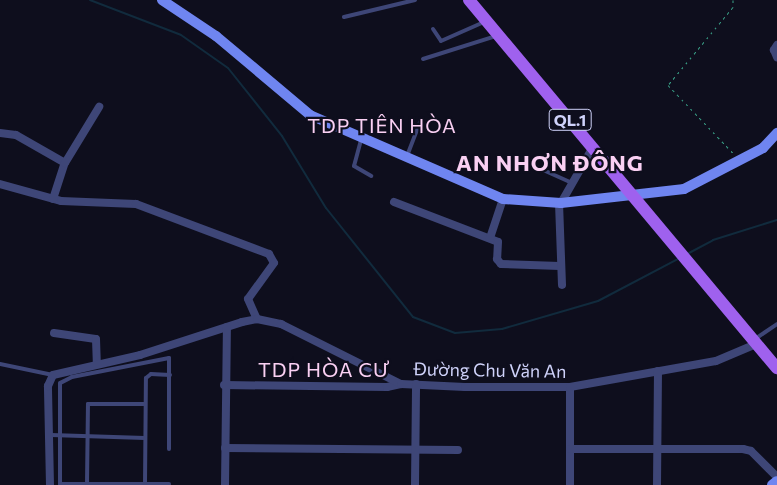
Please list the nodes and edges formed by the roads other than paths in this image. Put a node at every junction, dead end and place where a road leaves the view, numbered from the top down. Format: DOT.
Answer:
graph roads {
  1 [pos="162,0"];
  2 [pos="415,0"];
  3 [pos="468,0"];
  4 [pos="344,17"];
  5 [pos="486,21"];
  6 [pos="433,29"];
  7 [pos="498,35"];
  8 [pos="777,45"];
  9 [pos="777,57"];
  10 [pos="422,59"];
  11 [pos="99,107"];
  12 [pos="420,122"];
  13 [pos="0,133"];
  14 [pos="777,133"];
  15 [pos="362,138"];
  16 [pos="593,146"];
  17 [pos="407,156"];
  18 [pos="65,163"];
  19 [pos="532,165"];
  20 [pos="371,176"];
  21 [pos="572,183"];
  22 [pos="0,184"];
  23 [pos="634,197"];
  24 [pos="52,199"];
  25 [pos="503,199"];
  26 [pos="394,202"];
  27 [pos="560,203"];
  28 [pos="490,238"];
  29 [pos="560,266"];
  30 [pos="562,285"];
  31 [pos="257,319"];
  32 [pos="777,324"];
  33 [pos="227,327"];
  34 [pos="54,333"];
  35 [pos="755,342"];
  36 [pos="0,364"];
  37 [pos="97,364"];
  38 [pos="777,368"];
  39 [pos="658,371"];
  40 [pos="53,375"];
  41 [pos="170,375"];
  42 [pos="401,384"];
  43 [pos="416,384"];
  44 [pos="224,385"];
  45 [pos="570,387"];
  46 [pos="145,404"];
  47 [pos="55,435"];
  48 [pos="87,436"];
  49 [pos="145,438"];
  50 [pos="224,448"];
  51 [pos="656,448"];
  52 [pos="169,449"];
  53 [pos="570,449"];
  54 [pos="415,450"];
  55 [pos="458,450"];
  56 [pos="777,479"];
  57 [pos="87,484"];
  58 [pos="145,484"];
  59 [pos="169,484"];
  60 [pos="50,485"];
  61 [pos="225,485"];
  62 [pos="415,485"];
  63 [pos="570,485"];
  64 [pos="657,485"];
  65 [pos="772,485"];
  1 -- 15 [label="street"];
  2 -- 4 [label="lane"];
  3 -- 5 [label="main road, QL.1"];
  5 -- 6 [label="lane"];
  5 -- 7 [label="main road, QL.1"];
  7 -- 10 [label="lane"];
  7 -- 16 [label="main road, QL.1"];
  8 -- 9 [label="street"];
  11 -- 18 [label="street"];
  12 -- 17 [label="lane"];
  13 -- 18 [label="street"];
  14 -- 23 [label="street"];
  15 -- 17 [label="street"];
  15 -- 20 [label="lane"];
  16 -- 21 [label="street"];
  16 -- 23 [label="main road, QL.1"];
  17 -- 25 [label="street"];
  18 -- 24 [label="street"];
  19 -- 21 [label="lane"];
  21 -- 27 [label="street"];
  22 -- 24 [label="street"];
  23 -- 27 [label="street"];
  23 -- 35 [label="main road, QL.1"];
  24 -- 31 [label="street"];
  25 -- 27 [label="street"];
  25 -- 28 [label="street"];
  26 -- 28 [label="street"];
  27 -- 29 [label="street"];
  28 -- 29 [label="street"];
  29 -- 30 [label="street"];
  31 -- 33 [label="street, Đường Chu Văn An"];
  31 -- 42 [label="street, Đường Chu Văn An"];
  32 -- 35 [label="lane"];
  33 -- 37 [label="street, Đường Chu Văn An"];
  33 -- 44 [label="street"];
  34 -- 37 [label="street"];
  35 -- 38 [label="main road, QL.1"];
  35 -- 39 [label="street, Đường Chu Văn An"];
  36 -- 40 [label="lane"];
  37 -- 40 [label="street, Đường Chu Văn An"];
  39 -- 45 [label="street, Đường Chu Văn An"];
  39 -- 51 [label="street"];
  40 -- 47 [label="street"];
  41 -- 46 [label="lane"];
  41 -- 47 [label="lane"];
  41 -- 52 [label="lane"];
  42 -- 43 [label="street, Đường Chu Văn An"];
  42 -- 44 [label="street"];
  43 -- 45 [label="street, Đường Chu Văn An"];
  43 -- 54 [label="street"];
  44 -- 50 [label="street"];
  45 -- 53 [label="street"];
  46 -- 48 [label="lane"];
  46 -- 49 [label="lane"];
  47 -- 48 [label="lane"];
  47 -- 57 [label="lane"];
  47 -- 60 [label="street"];
  48 -- 49 [label="lane"];
  48 -- 57 [label="lane"];
  49 -- 58 [label="lane"];
  50 -- 54 [label="street"];
  50 -- 61 [label="street"];
  51 -- 53 [label="street"];
  51 -- 56 [label="street"];
  51 -- 64 [label="street"];
  53 -- 63 [label="street"];
  54 -- 55 [label="street"];
  54 -- 62 [label="street"];
  56 -- 65 [label="street"];
  57 -- 58 [label="lane"];
  58 -- 59 [label="lane"];
}
